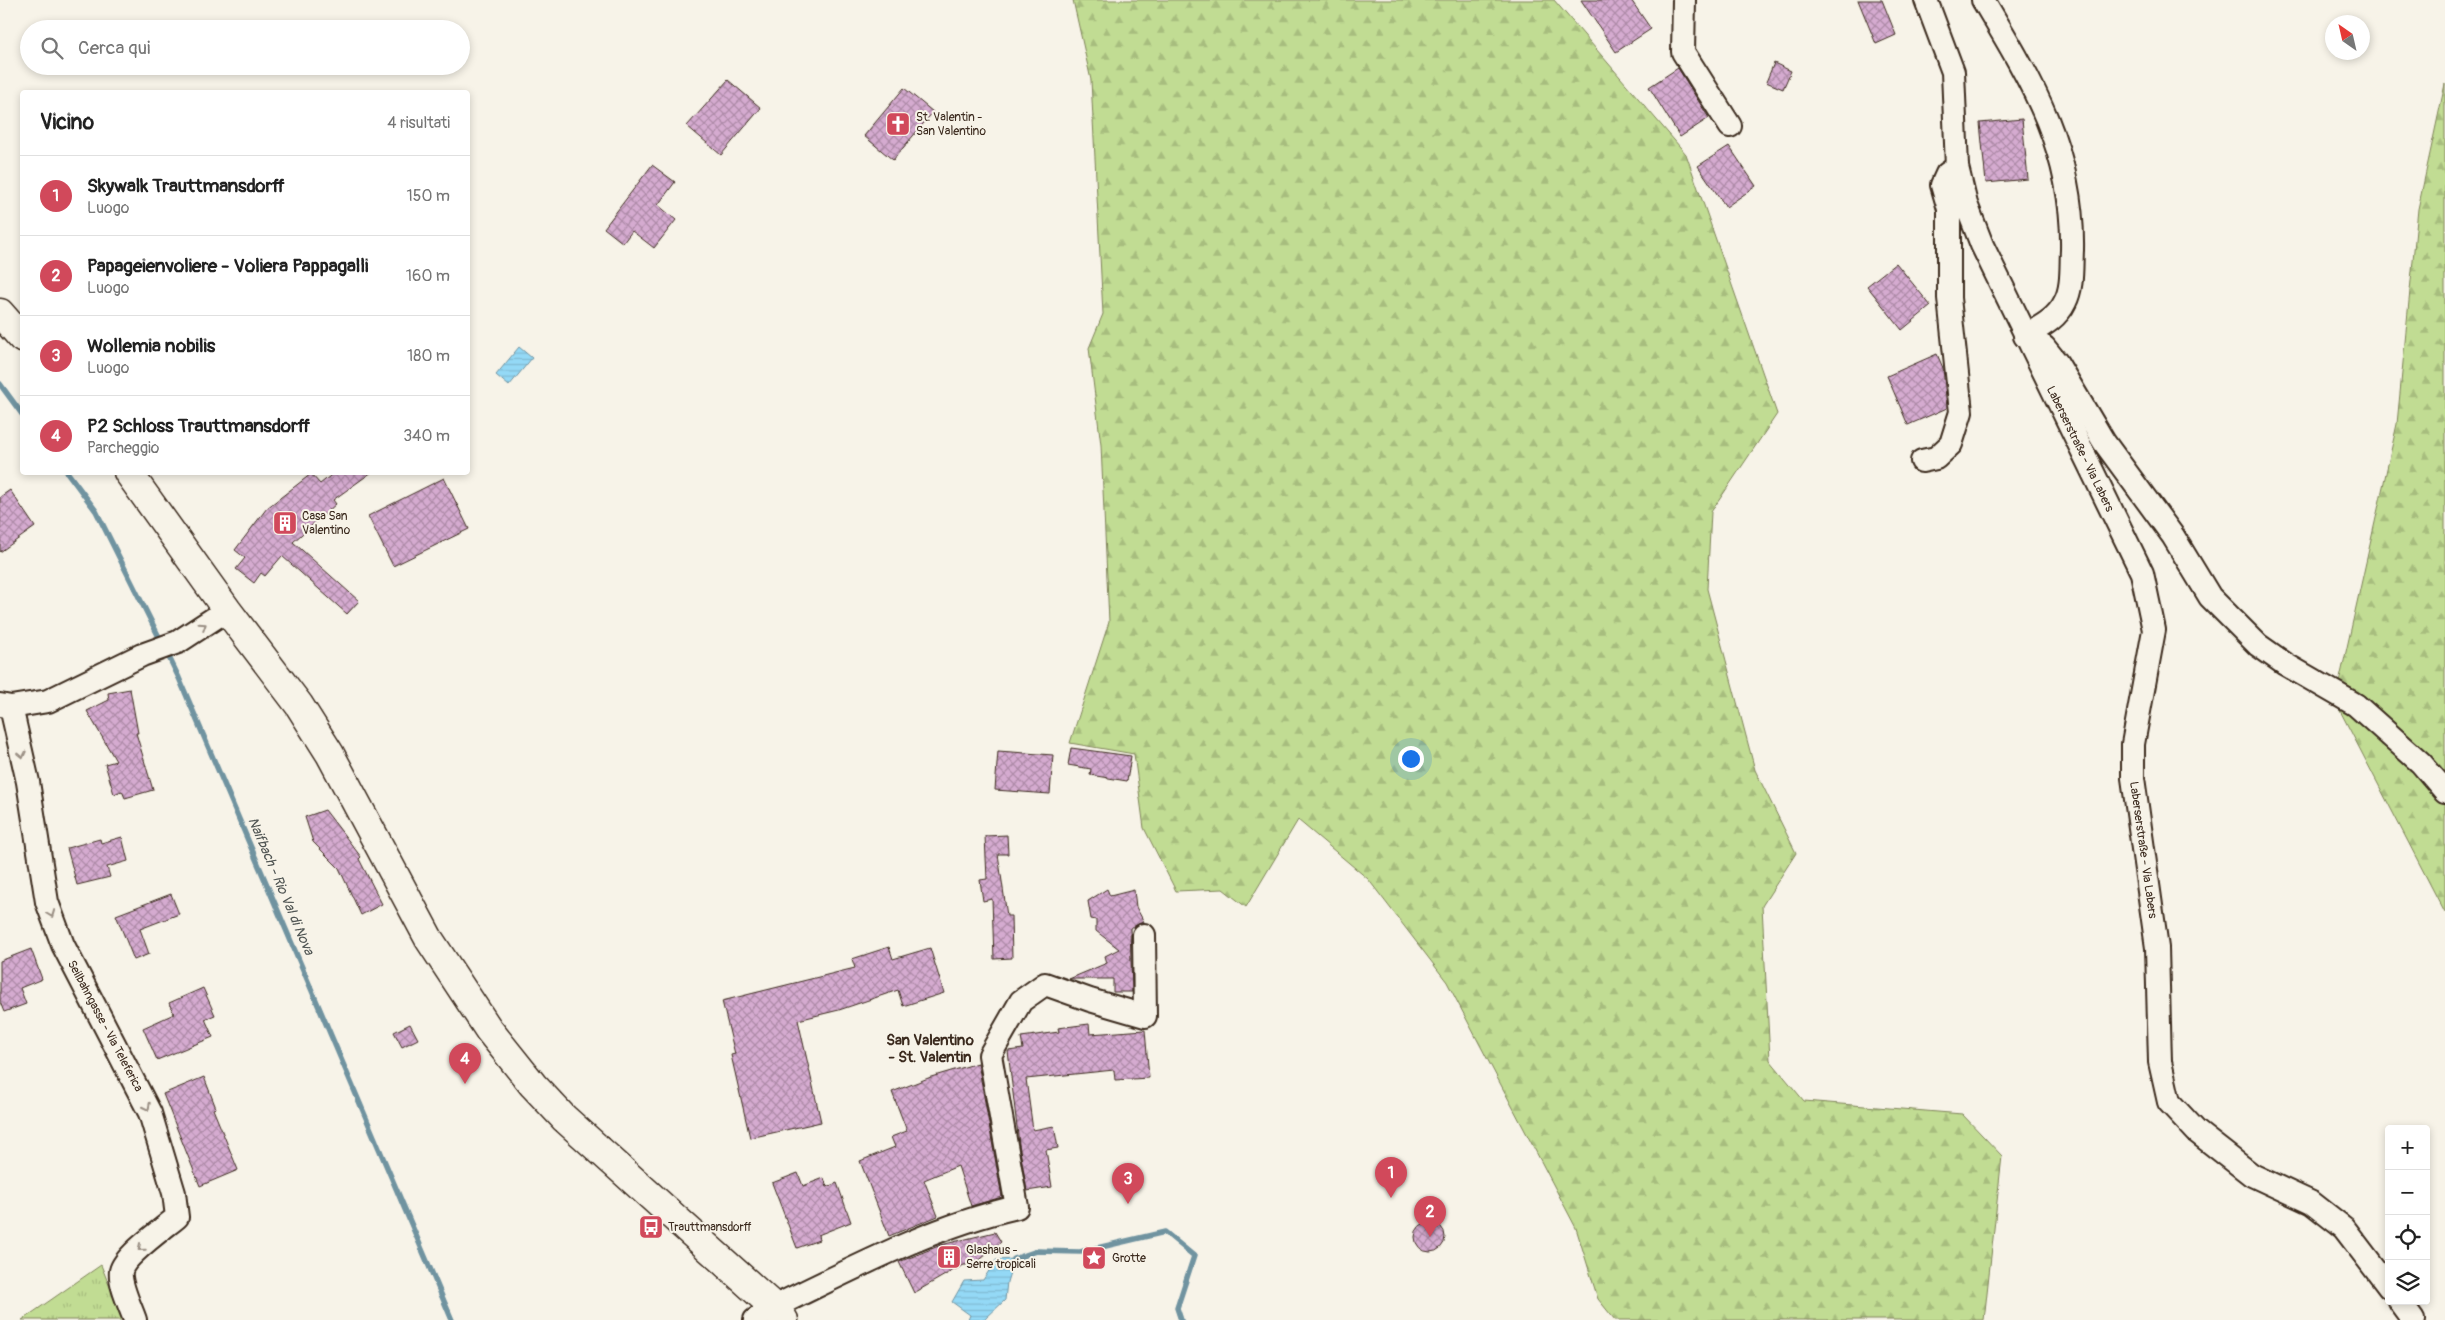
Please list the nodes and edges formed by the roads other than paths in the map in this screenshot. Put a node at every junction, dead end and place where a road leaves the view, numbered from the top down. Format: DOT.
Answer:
graph roads {
  1 [pos="1684,0"];
  2 [pos="1926,0"];
  3 [pos="1983,0"];
  4 [pos="1730,126"];
  5 [pos="1957,168"];
  6 [pos="0,313"];
  7 [pos="20,336"];
  8 [pos="2025,336"];
  9 [pos="1922,461"];
  10 [pos="130,475"];
  11 [pos="227,610"];
  12 [pos="6,706"];
  13 [pos="2445,791"];
  14 [pos="1144,935"];
  15 [pos="2385,1282"];
  16 [pos="2402,1305"];
  17 [pos="771,1316"];
  18 [pos="135,1320"];
  19 [pos="2414,1320"];
  1 -- 4 [label="street"];
  2 -- 5 [label="street, Laberserstraße - Via Labers"];
  3 -- 8 [label="street"];
  5 -- 8 [label="street, Laberserstraße - Via Labers"];
  5 -- 9 [label="street"];
  6 -- 7 [label="main road"];
  8 -- 13 [label="street"];
  8 -- 15 [label="street, Laberserstraße - Via Labers"];
  10 -- 11 [label="main road"];
  12 -- 11 [label="street, one-way"];
  11 -- 17 [label="main road"];
  12 -- 18 [label="street, Seilbahngasse - Via Teleferica, one-way"];
  14 -- 17 [label="street"];
  16 -- 19 [label="street"];
}
